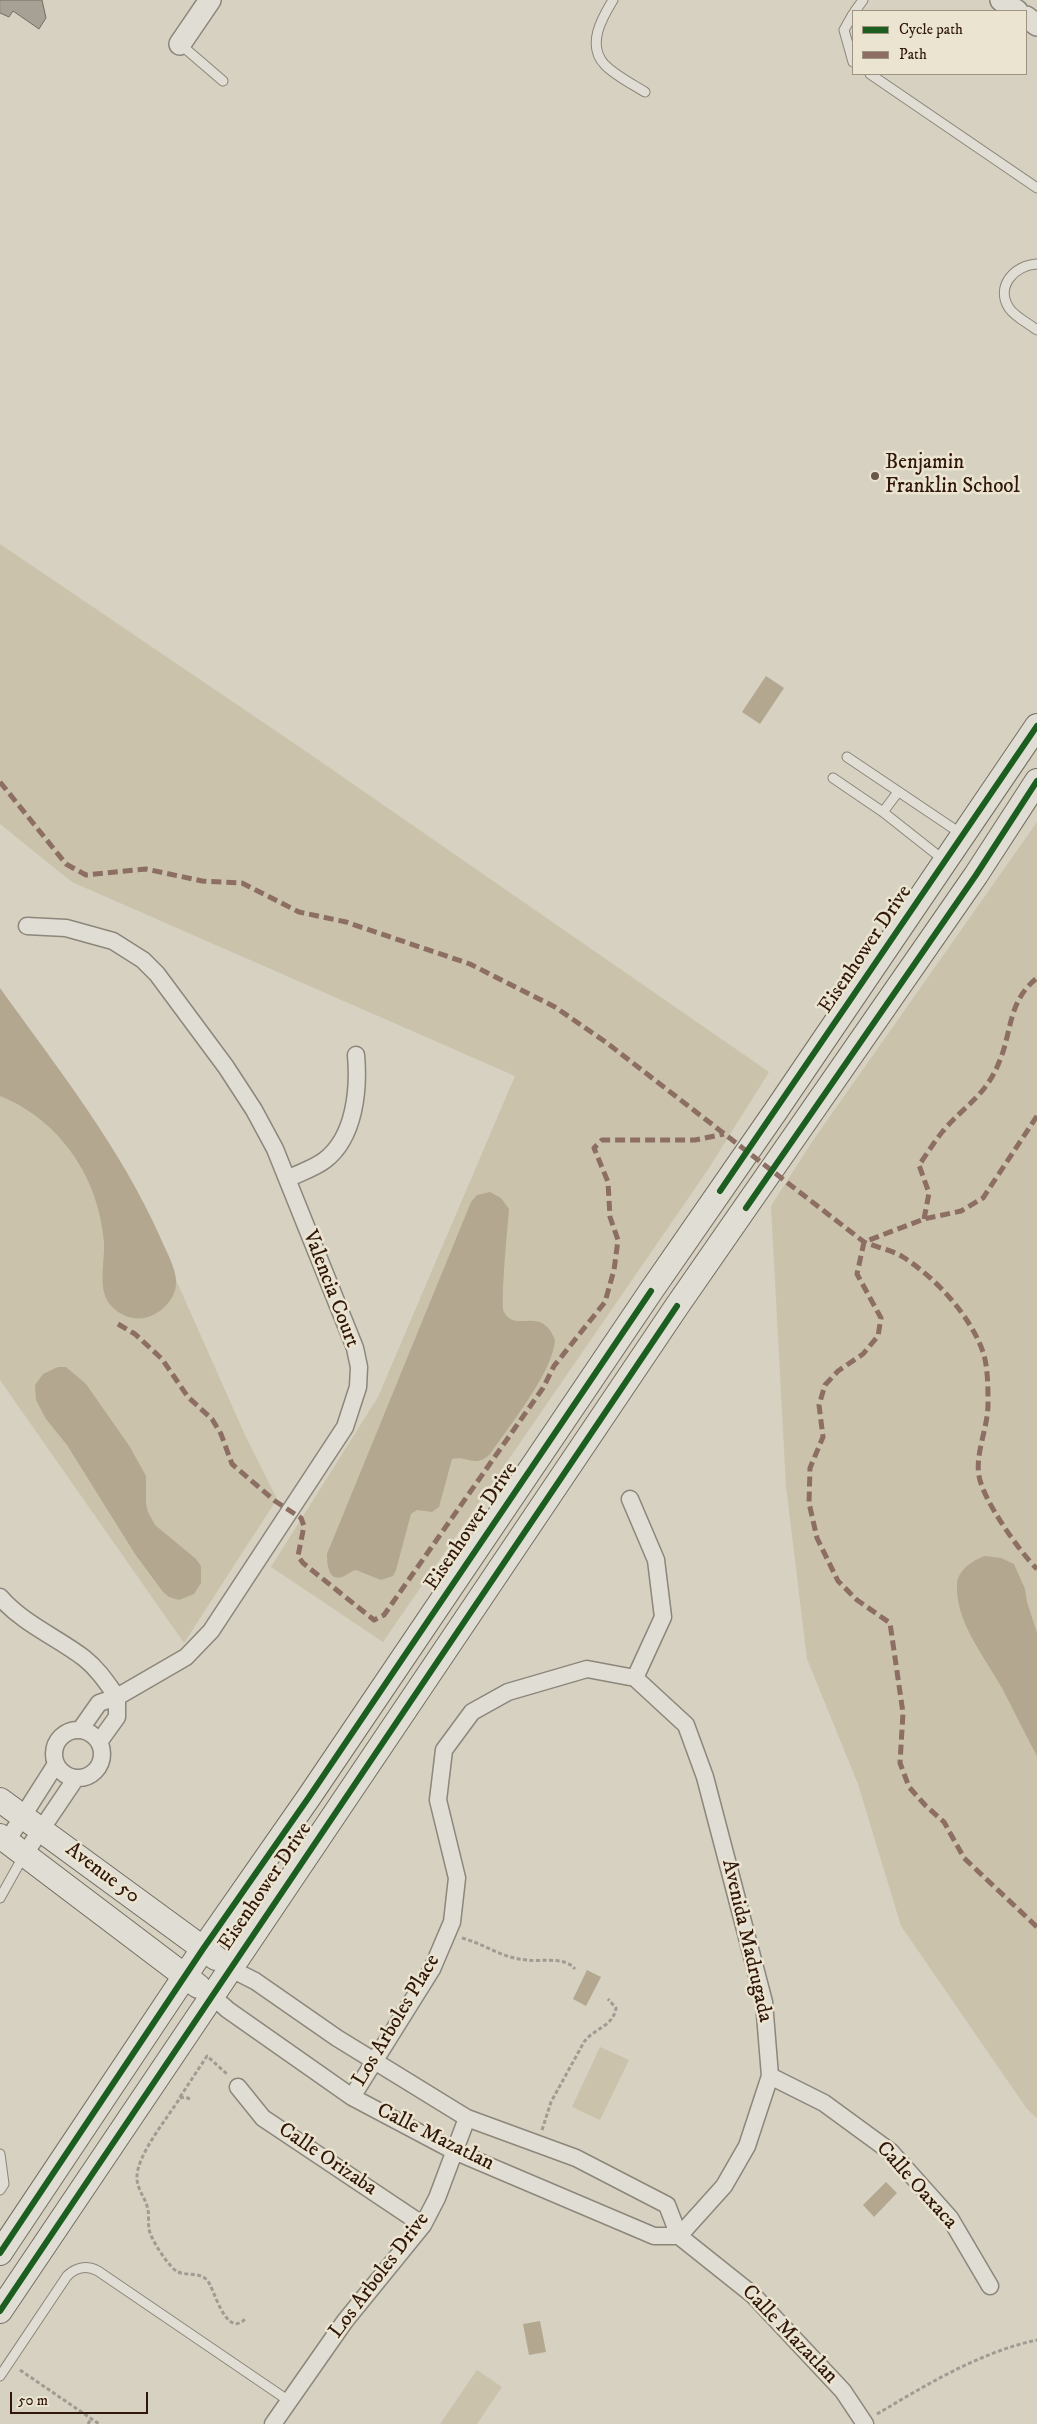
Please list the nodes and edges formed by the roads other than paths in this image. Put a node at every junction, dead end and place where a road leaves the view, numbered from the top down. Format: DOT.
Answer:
graph roads {
  1 [pos="210,0"];
  2 [pos="613,0"];
  3 [pos="1001,0"];
  4 [pos="1016,10"];
  5 [pos="852,16"];
  6 [pos="180,44"];
  7 [pos="852,58"];
  8 [pos="871,75"];
  9 [pos="223,81"];
  10 [pos="645,92"];
  11 [pos="1037,188"];
  12 [pos="1037,264"];
  13 [pos="1037,330"];
  14 [pos="1037,726"];
  15 [pos="847,757"];
  16 [pos="833,778"];
  17 [pos="1037,781"];
  18 [pos="898,792"];
  19 [pos="883,812"];
  20 [pos="963,835"];
  21 [pos="946,862"];
  22 [pos="27,926"];
  23 [pos="922,953"];
  24 [pos="356,1055"];
  25 [pos="287,1179"];
  26 [pos="630,1499"];
  27 [pos="0,1596"];
  28 [pos="635,1678"];
  29 [pos="117,1697"];
  30 [pos="80,1730"];
  31 [pos="99,1742"];
  32 [pos="56,1764"];
  33 [pos="76,1778"];
  34 [pos="0,1800"];
  35 [pos="32,1822"];
  36 [pos="8,1845"];
  37 [pos="0,1898"];
  38 [pos="203,1949"];
  39 [pos="231,1969"];
  40 [pos="186,1976"];
  41 [pos="212,1996"];
  42 [pos="374,2061"];
  43 [pos="770,2076"];
  44 [pos="238,2087"];
  45 [pos="352,2097"];
  46 [pos="467,2118"];
  47 [pos="454,2151"];
  48 [pos="0,2154"];
  49 [pos="0,2190"];
  50 [pos="423,2225"];
  51 [pos="679,2236"];
  52 [pos="0,2253"];
  53 [pos="990,2286"];
  54 [pos="0,2311"];
  55 [pos="0,2376"];
  56 [pos="289,2401"];
  57 [pos="865,2423"];
  58 [pos="273,2424"];
  1 -- 6 [label="street"];
  2 -- 10 [label="lane"];
  3 -- 4 [label="street"];
  5 -- 7 [label="lane"];
  6 -- 9 [label="lane"];
  8 -- 11 [label="lane"];
  12 -- 13 [label="lane"];
  14 -- 20 [label="main road, Eisenhower Drive"];
  15 -- 18 [label="lane"];
  16 -- 19 [label="lane"];
  17 -- 23 [label="main road, Eisenhower Drive"];
  18 -- 19 [label="lane"];
  18 -- 20 [label="lane"];
  19 -- 21 [label="lane"];
  20 -- 21 [label="main road, Eisenhower Drive"];
  20 -- 23 [label="main road"];
  21 -- 38 [label="main road, Eisenhower Drive"];
  22 -- 25 [label="street, Valencia Court"];
  23 -- 39 [label="main road, Eisenhower Drive"];
  24 -- 25 [label="street"];
  25 -- 29 [label="street, Valencia Court"];
  26 -- 28 [label="street"];
  27 -- 29 [label="street"];
  28 -- 42 [label="street, Los Arboles Place"];
  28 -- 43 [label="street, Avenida Madrugada"];
  29 -- 30 [label="street, Valencia Court"];
  29 -- 31 [label="street"];
  30 -- 31 [label="street"];
  30 -- 32 [label="street"];
  31 -- 33 [label="street"];
  32 -- 33 [label="street"];
  32 -- 35 [label="street"];
  33 -- 35 [label="street"];
  34 -- 35 [label="main road, Avenue 50"];
  35 -- 36 [label="street"];
  35 -- 36 [label="street"];
  35 -- 38 [label="main road, Avenue 50"];
  36 -- 37 [label="lane"];
  36 -- 40 [label="main road, Avenue 50"];
  38 -- 39 [label="main road, Avenue 50"];
  38 -- 40 [label="main road, Eisenhower Drive"];
  39 -- 41 [label="main road, Eisenhower Drive"];
  39 -- 42 [label="street"];
  40 -- 41 [label="main road, Avenue 50"];
  40 -- 52 [label="main road, Eisenhower Drive"];
  41 -- 45 [label="street, Calle Mazatlan"];
  41 -- 54 [label="main road, Eisenhower Drive"];
  42 -- 45 [label="street, Los Arboles Place"];
  42 -- 46 [label="street, Calle Mazatlan"];
  43 -- 51 [label="street, Avenida Madrugada"];
  43 -- 53 [label="street, Calle Oaxaca"];
  44 -- 50 [label="street, Calle Orizaba"];
  45 -- 47 [label="street, Calle Mazatlan"];
  46 -- 47 [label="street, Los Arboles Drive"];
  46 -- 51 [label="street, Calle Mazatlan"];
  47 -- 50 [label="street, Los Arboles Drive"];
  47 -- 51 [label="street, Calle Mazatlan"];
  48 -- 49 [label="lane"];
  50 -- 56 [label="street, Los Arboles Drive"];
  51 -- 57 [label="street, Calle Mazatlan"];
  55 -- 56 [label="lane"];
  56 -- 58 [label="street, Los Arboles Drive"];
}
